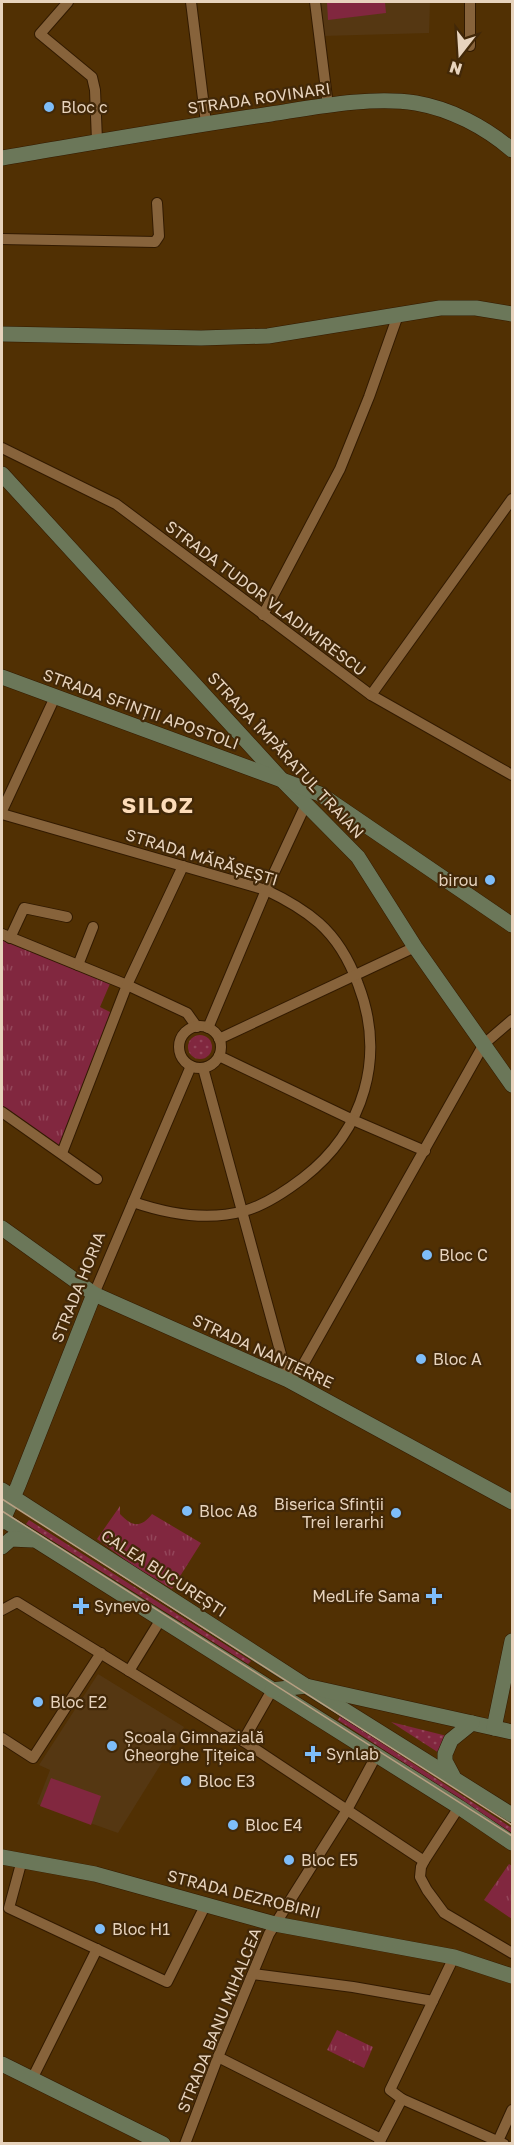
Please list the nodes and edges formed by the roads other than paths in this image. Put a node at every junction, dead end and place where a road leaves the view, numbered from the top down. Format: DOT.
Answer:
graph roads {
  1 [pos="68,2"];
  2 [pos="190,2"];
  3 [pos="315,2"];
  4 [pos="470,2"];
  5 [pos="470,46"];
  6 [pos="328,106"];
  7 [pos="206,123"];
  8 [pos="97,141"];
  9 [pos="513,150"];
  10 [pos="2,158"];
  11 [pos="157,203"];
  12 [pos="2,239"];
  13 [pos="513,314"];
  14 [pos="398,315"];
  15 [pos="2,334"];
  16 [pos="2,448"];
  17 [pos="2,474"];
  18 [pos="513,499"];
  19 [pos="263,615"];
  20 [pos="2,677"];
  21 [pos="371,694"];
  22 [pos="55,697"];
  23 [pos="513,775"];
  24 [pos="282,780"];
  25 [pos="306,804"];
  26 [pos="2,813"];
  27 [pos="183,866"];
  28 [pos="266,890"];
  29 [pos="67,917"];
  30 [pos="513,925"];
  31 [pos="93,927"];
  32 [pos="6,936"];
  33 [pos="415,947"];
  34 [pos="78,965"];
  35 [pos="355,975"];
  36 [pos="127,985"];
  37 [pos="513,1020"];
  38 [pos="196,1027"];
  39 [pos="208,1028"];
  40 [pos="219,1039"];
  41 [pos="484,1044"];
  42 [pos="219,1056"];
  43 [pos="197,1067"];
  44 [pos="513,1084"];
  45 [pos="2,1112"];
  46 [pos="353,1120"];
  47 [pos="425,1151"];
  48 [pos="62,1153"];
  49 [pos="97,1179"];
  50 [pos="133,1202"];
  51 [pos="243,1211"];
  52 [pos="2,1228"];
  53 [pos="94,1294"];
  54 [pos="288,1380"];
  55 [pos="7,1493"];
  56 [pos="512,1500"];
  57 [pos="2,1520"];
  58 [pos="35,1540"];
  59 [pos="2,1547"];
  60 [pos="2,1610"];
  61 [pos="161,1619"];
  62 [pos="513,1641"];
  63 [pos="101,1653"];
  64 [pos="129,1671"];
  65 [pos="306,1686"];
  66 [pos="272,1690"];
  67 [pos="376,1701"];
  68 [pos="337,1705"];
  69 [pos="472,1723"];
  70 [pos="326,1724"];
  71 [pos="368,1725"];
  72 [pos="494,1728"];
  73 [pos="513,1732"];
  74 [pos="2,1738"];
  75 [pos="243,1741"];
  76 [pos="376,1756"];
  77 [pos="455,1779"];
  78 [pos="459,1807"];
  79 [pos="346,1810"];
  80 [pos="513,1815"];
  81 [pos="513,1843"];
  82 [pos="2,1857"];
  83 [pos="22,1860"];
  84 [pos="424,1861"];
  85 [pos="206,1904"];
  86 [pos="275,1924"];
  87 [pos="97,1949"];
  88 [pos="513,1953"];
  89 [pos="453,1957"];
  90 [pos="254,1974"];
  91 [pos="513,1976"];
  92 [pos="433,2001"];
  93 [pos="218,2057"];
  94 [pos="2,2064"];
  95 [pos="32,2079"];
  96 [pos="402,2099"];
  97 [pos="513,2110"];
  98 [pos="380,2141"];
  99 [pos="501,2142"];
  100 [pos="163,2144"];
  101 [pos="185,2144"];
  1 -- 8 [label="street"];
  2 -- 7 [label="street"];
  3 -- 6 [label="street"];
  4 -- 5 [label="street"];
  6 -- 7 [label="street, STRADA ROVINARI"];
  6 -- 9 [label="street, STRADA ROVINARI"];
  7 -- 8 [label="street, STRADA ROVINARI"];
  8 -- 10 [label="street, STRADA ROVINARI"];
  11 -- 12 [label="street"];
  13 -- 14 [label="street"];
  14 -- 15 [label="street"];
  14 -- 19 [label="street"];
  16 -- 19 [label="street, STRADA TUDOR VLADIMIRESCU"];
  17 -- 24 [label="street, STRADA ÎMPĂRATUL TRAIAN"];
  18 -- 21 [label="street"];
  19 -- 21 [label="street, STRADA TUDOR VLADIMIRESCU"];
  20 -- 22 [label="street, STRADA SFINȚII APOSTOLI"];
  21 -- 23 [label="street, STRADA TUDOR VLADIMIRESCU"];
  22 -- 24 [label="street, STRADA SFINȚII APOSTOLI"];
  22 -- 26 [label="street"];
  24 -- 25 [label="street, STRADA ÎMPĂRATUL TRAIAN"];
  24 -- 30 [label="street, STRADA SFINȚII APOSTOLI"];
  25 -- 28 [label="street"];
  25 -- 33 [label="street, STRADA ÎMPĂRATUL TRAIAN"];
  26 -- 27 [label="street, STRADA MĂRĂȘEȘTI"];
  27 -- 28 [label="street, STRADA MĂRĂȘEȘTI"];
  27 -- 36 [label="street"];
  28 -- 35 [label="street, STRADA MĂRĂȘEȘTI"];
  28 -- 39 [label="street"];
  29 -- 32 [label="street"];
  31 -- 34 [label="street"];
  32 -- 34 [label="street"];
  33 -- 35 [label="street"];
  33 -- 41 [label="street, STRADA ÎMPĂRATUL TRAIAN"];
  34 -- 36 [label="street"];
  35 -- 40 [label="street"];
  35 -- 46 [label="street, STRADA MĂRĂȘEȘTI"];
  36 -- 38 [label="street"];
  36 -- 48 [label="street"];
  37 -- 41 [label="street"];
  38 -- 39 [label="street"];
  38 -- 43 [label="street"];
  39 -- 40 [label="street"];
  40 -- 42 [label="street"];
  41 -- 44 [label="street, STRADA ÎMPĂRATUL TRAIAN"];
  41 -- 47 [label="street"];
  42 -- 43 [label="street"];
  42 -- 46 [label="street"];
  43 -- 50 [label="street, STRADA HORIA"];
  43 -- 51 [label="street"];
  45 -- 48 [label="street"];
  46 -- 47 [label="street"];
  46 -- 51 [label="street, STRADA MĂRĂȘEȘTI"];
  47 -- 54 [label="street"];
  48 -- 49 [label="street"];
  50 -- 51 [label="street, STRADA MĂRĂȘEȘTI"];
  50 -- 53 [label="street, STRADA HORIA"];
  51 -- 54 [label="street"];
  52 -- 53 [label="street, STRADA NANTERRE"];
  53 -- 54 [label="street, STRADA NANTERRE"];
  53 -- 55 [label="street, STRADA HORIA"];
  54 -- 56 [label="street, STRADA NANTERRE"];
  55 -- 57 [label="street, STRADA HORIA"];
  55 -- 65 [label="street, CALEA BUCUREȘTI"];
  57 -- 58 [label="street"];
  58 -- 59 [label="street"];
  58 -- 61 [label="street"];
  60 -- 63 [label="street"];
  61 -- 64 [label="street"];
  61 -- 66 [label="street"];
  62 -- 72 [label="street"];
  63 -- 64 [label="street"];
  63 -- 74 [label="street"];
  64 -- 75 [label="street"];
  65 -- 66 [label="street"];
  65 -- 67 [label="street"];
  65 -- 68 [label="street, CALEA BUCUREȘTI"];
  66 -- 70 [label="street"];
  66 -- 75 [label="street"];
  67 -- 69 [label="street"];
  67 -- 71 [label="street"];
  68 -- 70 [label="street"];
  68 -- 71 [label="street, CALEA BUCUREȘTI"];
  69 -- 72 [label="street"];
  69 -- 77 [label="street"];
  70 -- 76 [label="street"];
  71 -- 77 [label="street, CALEA BUCUREȘTI"];
  72 -- 73 [label="street"];
  75 -- 79 [label="street"];
  76 -- 78 [label="street"];
  76 -- 79 [label="street, STRADA BANU MIHALCEA"];
  77 -- 80 [label="street, CALEA BUCUREȘTI"];
  78 -- 81 [label="street"];
  78 -- 84 [label="street"];
  79 -- 84 [label="street"];
  79 -- 86 [label="street, STRADA BANU MIHALCEA"];
  82 -- 83 [label="street, STRADA DEZROBIRII"];
  83 -- 85 [label="street, STRADA DEZROBIRII"];
  83 -- 87 [label="street"];
  84 -- 88 [label="street"];
  85 -- 86 [label="street, STRADA DEZROBIRII"];
  85 -- 87 [label="street"];
  86 -- 89 [label="street, STRADA DEZROBIRII"];
  86 -- 90 [label="street, STRADA BANU MIHALCEA"];
  87 -- 95 [label="street"];
  89 -- 91 [label="street, STRADA DEZROBIRII"];
  89 -- 92 [label="street"];
  90 -- 92 [label="street"];
  90 -- 93 [label="street, STRADA BANU MIHALCEA"];
  92 -- 96 [label="street"];
  93 -- 98 [label="street"];
  93 -- 101 [label="street, STRADA BANU MIHALCEA"];
  94 -- 95 [label="street"];
  95 -- 100 [label="street"];
  96 -- 98 [label="street"];
  96 -- 99 [label="street"];
  97 -- 99 [label="street"];
}
